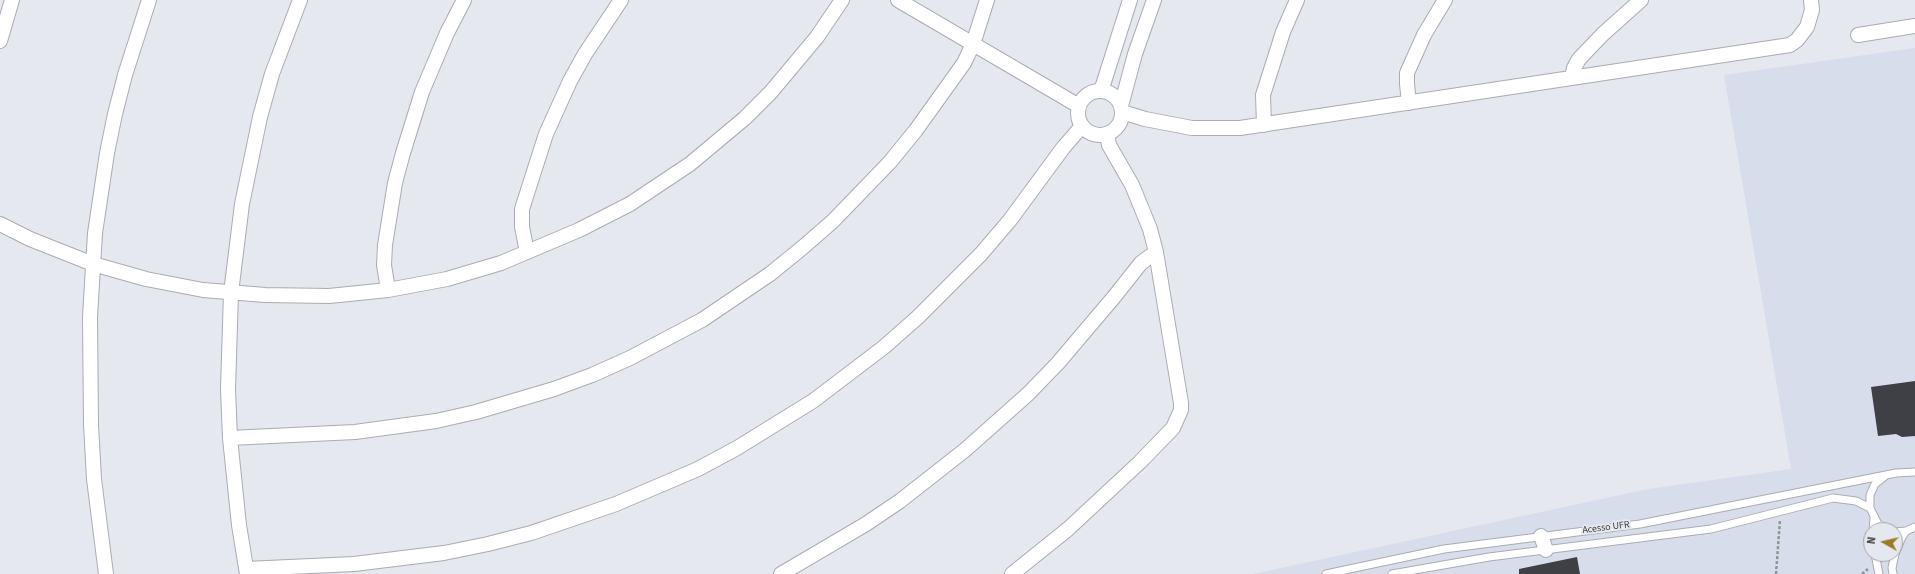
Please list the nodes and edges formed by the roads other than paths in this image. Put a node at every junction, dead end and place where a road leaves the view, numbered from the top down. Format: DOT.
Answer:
graph roads {
  1 [pos="12,0"];
  2 [pos="149,0"];
  3 [pos="300,0"];
  4 [pos="464,0"];
  5 [pos="621,0"];
  6 [pos="842,0"];
  7 [pos="898,0"];
  8 [pos="987,0"];
  9 [pos="1130,0"];
  10 [pos="1154,0"];
  11 [pos="1297,0"];
  12 [pos="1445,0"];
  13 [pos="1641,0"];
  14 [pos="1811,0"];
  15 [pos="1915,26"];
  16 [pos="1858,35"];
  17 [pos="0,40"];
  18 [pos="973,44"];
  19 [pos="1572,78"];
  20 [pos="1100,90"];
  21 [pos="1409,103"];
  22 [pos="1079,106"];
  23 [pos="1122,109"];
  24 [pos="1264,125"];
  25 [pos="1082,126"];
  26 [pos="1107,134"];
  27 [pos="0,224"];
  28 [pos="527,252"];
  29 [pos="1156,252"];
  30 [pos="93,264"];
  31 [pos="388,290"];
  32 [pos="231,293"];
  33 [pos="230,438"];
  34 [pos="1915,472"];
  35 [pos="1907,473"];
  36 [pos="1885,476"];
  37 [pos="1915,478"];
  38 [pos="1870,508"];
  39 [pos="1874,518"];
  40 [pos="1874,522"];
  41 [pos="1877,522"];
  42 [pos="1915,527"];
  43 [pos="1903,531"];
  44 [pos="1906,531"];
  45 [pos="1541,536"];
  46 [pos="1903,536"];
  47 [pos="1546,550"];
  48 [pos="1877,562"];
  49 [pos="1893,562"];
  50 [pos="246,572"];
  51 [pos="106,574"];
  52 [pos="781,574"];
  53 [pos="1012,574"];
  54 [pos="1326,574"];
  55 [pos="1392,574"];
  56 [pos="1879,574"];
  57 [pos="1893,574"];
  1 -- 17 [label="street"];
  2 -- 30 [label="street"];
  3 -- 32 [label="street"];
  4 -- 31 [label="street"];
  5 -- 28 [label="street"];
  6 -- 28 [label="street"];
  7 -- 18 [label="street"];
  8 -- 18 [label="street"];
  9 -- 20 [label="street"];
  10 -- 23 [label="street"];
  11 -- 24 [label="street"];
  12 -- 21 [label="street"];
  13 -- 19 [label="street"];
  14 -- 19 [label="street"];
  15 -- 16 [label="street"];
  18 -- 22 [label="street"];
  18 -- 33 [label="street"];
  19 -- 21 [label="street"];
  20 -- 22 [label="street"];
  20 -- 23 [label="street"];
  21 -- 24 [label="street"];
  22 -- 25 [label="street"];
  23 -- 24 [label="street"];
  23 -- 26 [label="street"];
  25 -- 26 [label="street"];
  25 -- 50 [label="street"];
  26 -- 29 [label="street"];
  27 -- 30 [label="street"];
  28 -- 31 [label="street"];
  29 -- 52 [label="street"];
  29 -- 53 [label="street"];
  30 -- 32 [label="street"];
  30 -- 51 [label="street"];
  31 -- 32 [label="street"];
  32 -- 33 [label="street"];
  33 -- 50 [label="street"];
  34 -- 35 [label="lane, Acesso UFR"];
  35 -- 36 [label="lane, Acesso UFR"];
  35 -- 37 [label="lane"];
  36 -- 38 [label="lane"];
  36 -- 45 [label="lane, Acesso UFR"];
  38 -- 39 [label="lane"];
  38 -- 47 [label="lane"];
  39 -- 40 [label="lane"];
  39 -- 41 [label="lane"];
  42 -- 44 [label="lane"];
  43 -- 44 [label="lane"];
  44 -- 46 [label="lane"];
  45 -- 47 [label="street"];
  45 -- 54 [label="lane, Acesso UFR"];
  47 -- 55 [label="lane"];
  48 -- 56 [label="lane"];
  49 -- 57 [label="lane"];
}
